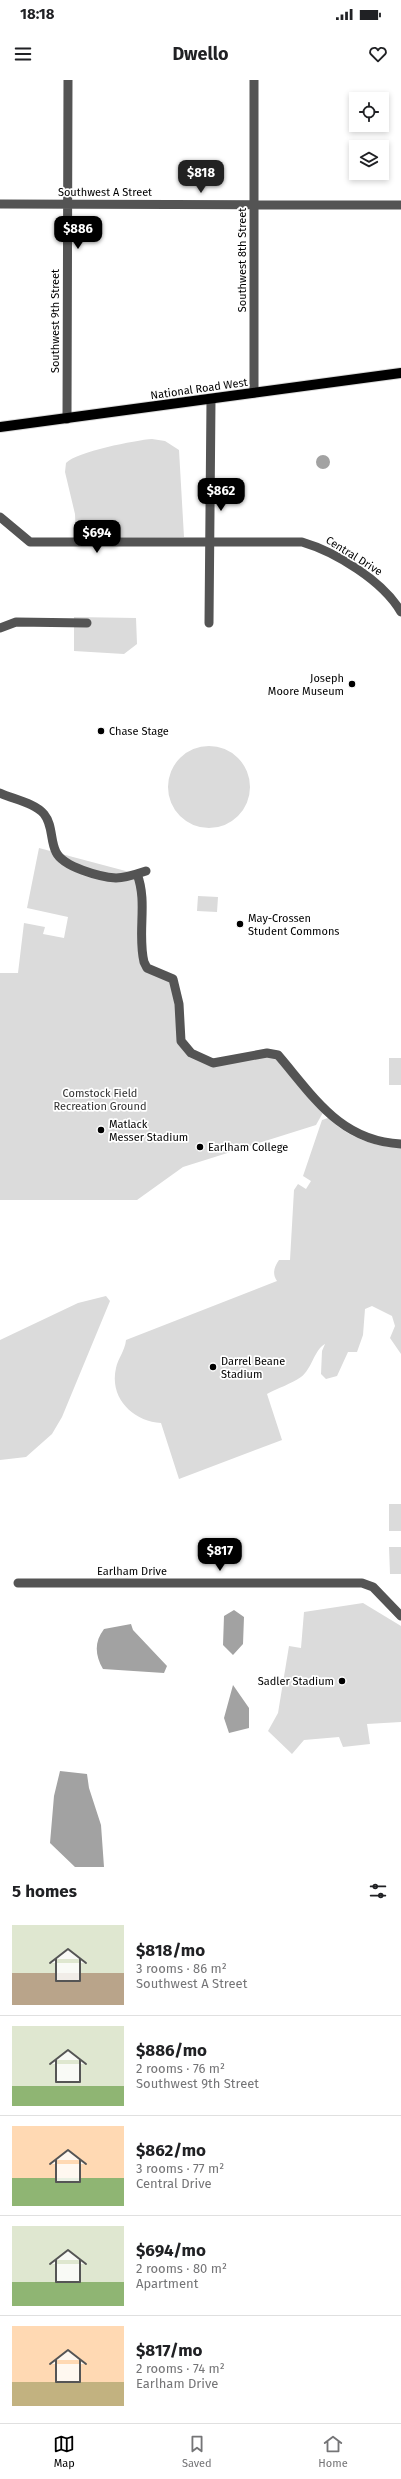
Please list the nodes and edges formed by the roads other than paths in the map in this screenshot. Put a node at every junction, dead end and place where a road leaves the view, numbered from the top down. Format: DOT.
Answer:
graph roads {
  1 [pos="68,80"];
  2 [pos="254,80"];
  3 [pos="0,204"];
  4 [pos="67,204"];
  5 [pos="253,205"];
  6 [pos="401,205"];
  7 [pos="401,373"];
  8 [pos="254,393"];
  9 [pos="211,400"];
  10 [pos="67,419"];
  11 [pos="0,427"];
  12 [pos="0,517"];
  13 [pos="210,543"];
  14 [pos="401,612"];
  15 [pos="87,622"];
  16 [pos="209,623"];
  17 [pos="0,628"];
  18 [pos="0,793"];
  19 [pos="401,1144"];
  20 [pos="18,1583"];
  21 [pos="401,1616"];
  1 -- 4 [label="street, Southwest 9th Street"];
  2 -- 5 [label="street, Southwest 8th Street"];
  3 -- 4 [label="street, Southwest A Street"];
  4 -- 5 [label="street, Southwest A Street"];
  4 -- 10 [label="street, Southwest 9th Street"];
  5 -- 6 [label="street, Southwest A Street"];
  5 -- 8 [label="street, Southwest 8th Street"];
  7 -- 8 [label="main road, National Road West"];
  8 -- 9 [label="main road, National Road West"];
  9 -- 10 [label="main road, National Road West"];
  9 -- 13 [label="street"];
  10 -- 11 [label="main road, National Road West"];
  12 -- 13 [label="street, Central Drive"];
  13 -- 14 [label="street, Central Drive"];
  13 -- 16 [label="street"];
  15 -- 17 [label="street"];
  18 -- 19 [label="street"];
  20 -- 21 [label="street, Earlham Drive"];
}
